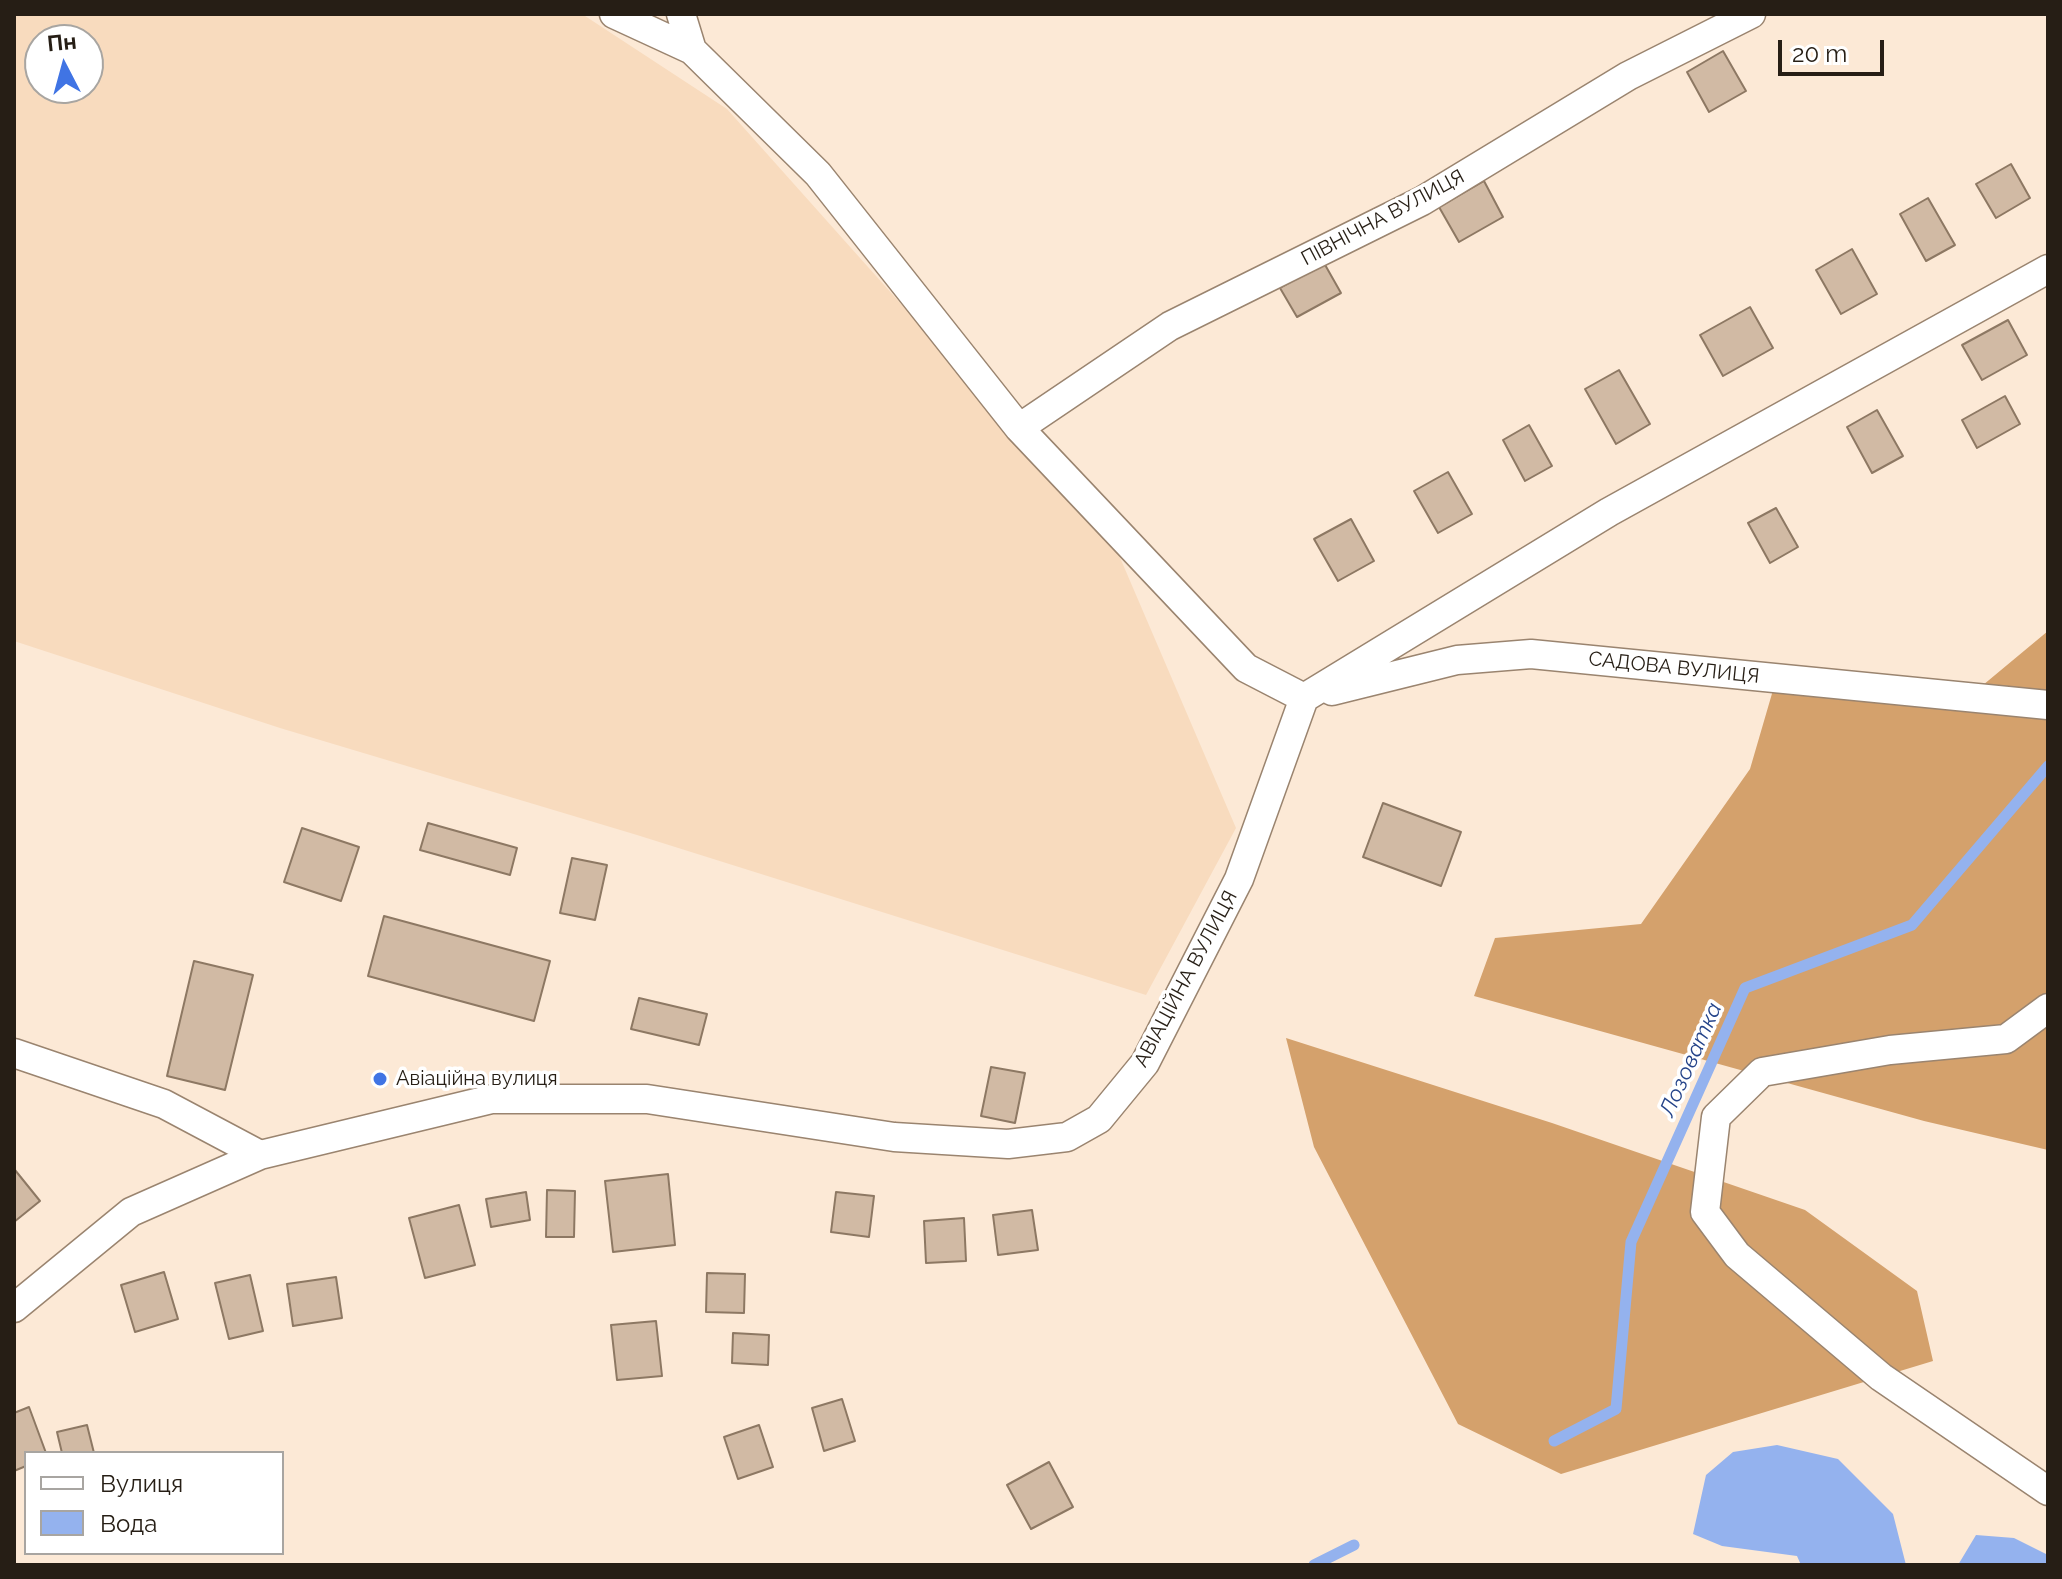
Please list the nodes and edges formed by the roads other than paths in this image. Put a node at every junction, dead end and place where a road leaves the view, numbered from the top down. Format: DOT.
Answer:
graph roads {
  1 [pos="614,14"];
  2 [pos="681,14"];
  3 [pos="1751,14"];
  4 [pos="692,50"];
  5 [pos="2048,269"];
  6 [pos="1019,428"];
  7 [pos="1304,698"];
  8 [pos="2048,705"];
  9 [pos="2048,1008"];
  10 [pos="14,1053"];
  11 [pos="260,1155"];
  12 [pos="14,1308"];
  13 [pos="2048,1491"];
  1 -- 4 [label="street"];
  2 -- 4 [label="street"];
  3 -- 6 [label="street, ПІВНІЧНА ВУЛИЦЯ"];
  4 -- 6 [label="street"];
  5 -- 7 [label="street"];
  6 -- 7 [label="street"];
  7 -- 8 [label="street, САДОВА ВУЛИЦЯ"];
  7 -- 11 [label="street, АВІАЦІЙНА ВУЛИЦЯ"];
  9 -- 13 [label="street"];
  10 -- 11 [label="street"];
  11 -- 12 [label="street, АВІАЦІЙНА ВУЛИЦЯ"];
}
